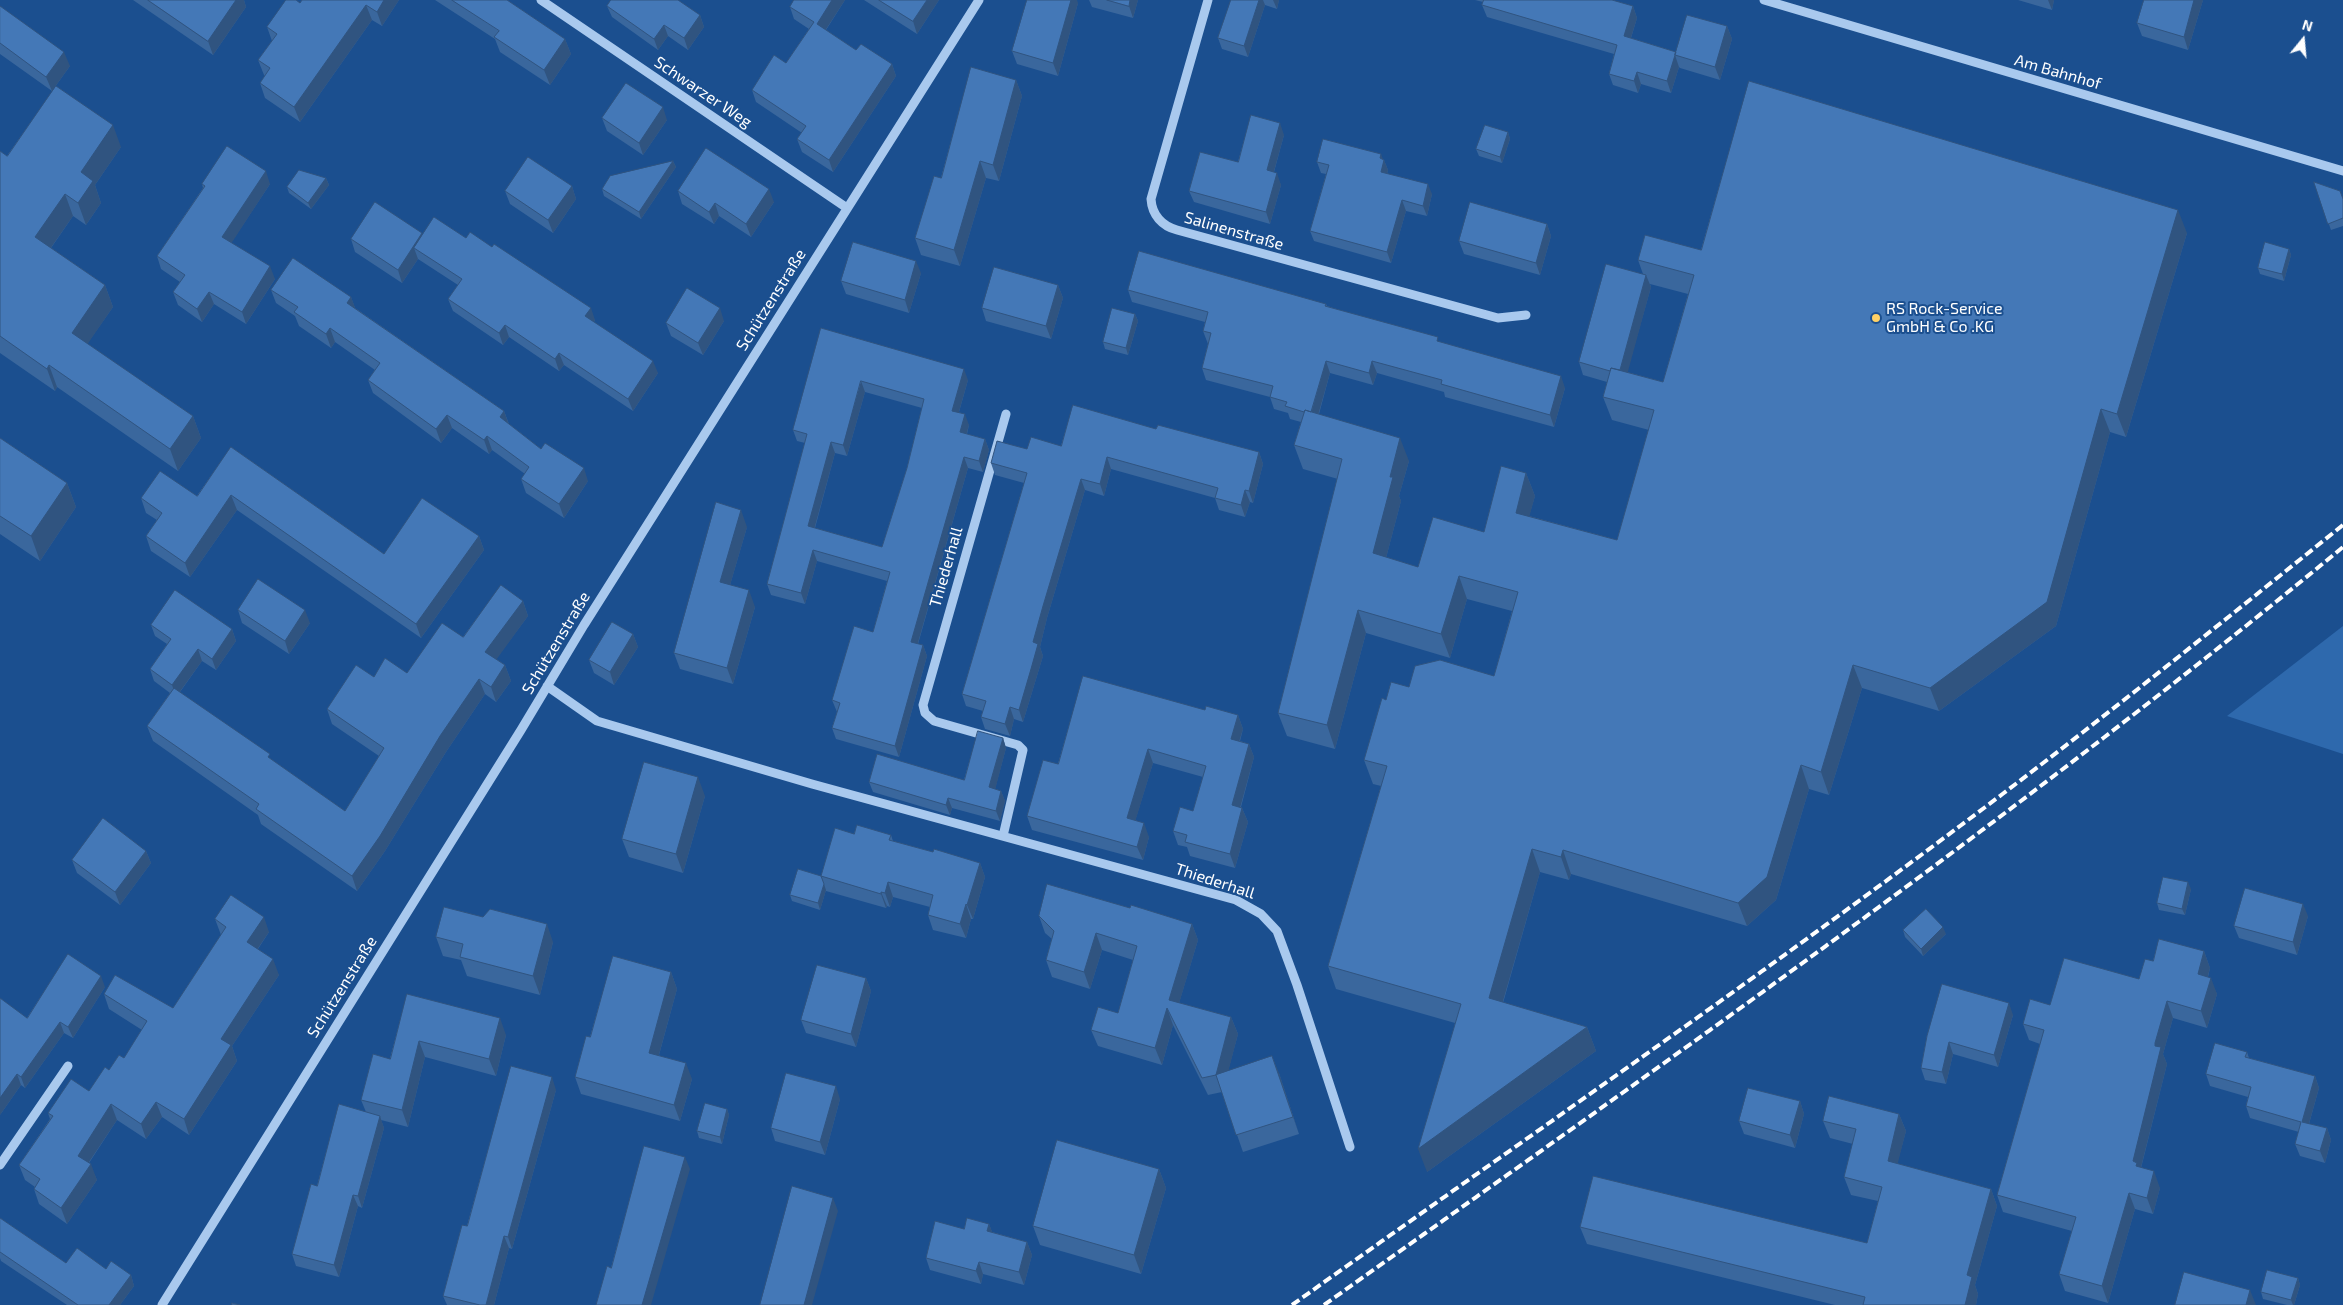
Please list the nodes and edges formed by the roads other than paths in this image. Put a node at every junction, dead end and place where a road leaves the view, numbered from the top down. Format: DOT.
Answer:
graph roads {
  1 [pos="541,0"];
  2 [pos="979,0"];
  3 [pos="1208,0"];
  4 [pos="1764,0"];
  5 [pos="2343,171"];
  6 [pos="847,208"];
  7 [pos="1526,315"];
  8 [pos="1006,414"];
  9 [pos="547,686"];
  10 [pos="1003,836"];
  11 [pos="68,1066"];
  12 [pos="1350,1147"];
  13 [pos="0,1164"];
  14 [pos="162,1305"];
  1 -- 6 [label="street, Schwarzer Weg"];
  2 -- 6 [label="street, Schützenstraße"];
  3 -- 7 [label="street, Salinenstraße"];
  4 -- 5 [label="street, Am Bahnhof"];
  6 -- 9 [label="street, Schützenstraße"];
  8 -- 10 [label="street, Thiederhall"];
  9 -- 10 [label="street, Thiederhall"];
  9 -- 14 [label="street, Schützenstraße"];
  10 -- 12 [label="street, Thiederhall"];
  11 -- 13 [label="street"];
}
